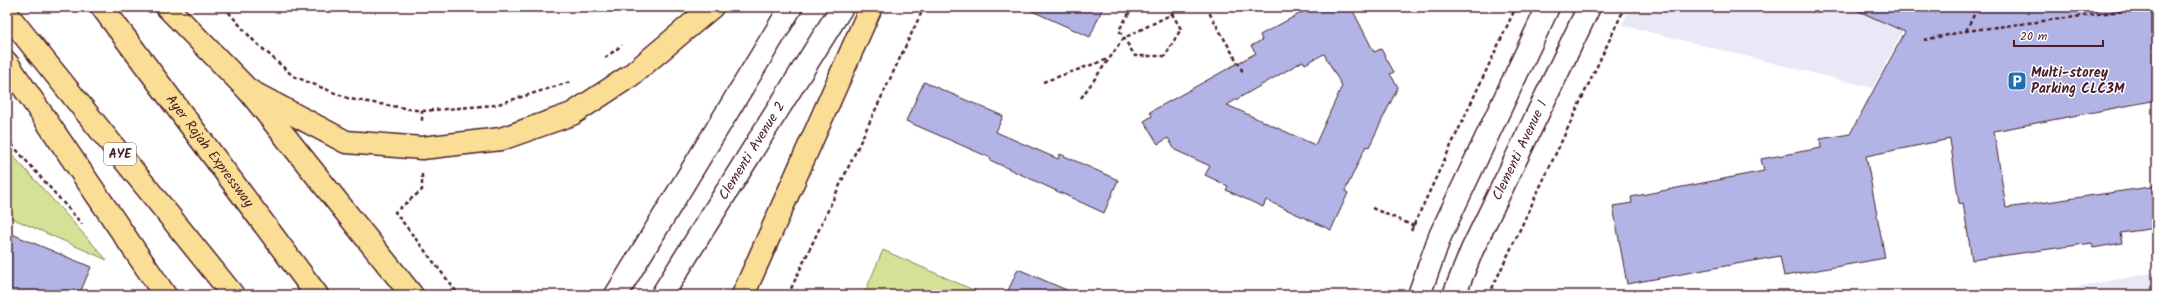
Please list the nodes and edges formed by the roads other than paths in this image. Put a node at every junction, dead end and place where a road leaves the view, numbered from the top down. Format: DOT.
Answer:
graph roads {
  1 [pos="102,7"];
  2 [pos="168,7"];
  3 [pos="712,7"];
  4 [pos="791,7"];
  5 [pos="842,7"];
  6 [pos="871,7"];
  7 [pos="1548,7"];
  8 [pos="1589,7"];
  9 [pos="7,14"];
  10 [pos="7,63"];
  11 [pos="248,90"];
  12 [pos="164,295"];
  13 [pos="233,295"];
  14 [pos="317,295"];
  15 [pos="412,295"];
  16 [pos="616,295"];
  17 [pos="662,295"];
  18 [pos="743,295"];
  19 [pos="1419,295"];
  20 [pos="1454,295"];
  1 -- 14 [label="highway, Ayer Rajah Expressway"];
  2 -- 11 [label="highway"];
  3 -- 11 [label="highway"];
  4 -- 16 [label="main road"];
  5 -- 17 [label="main road, Clementi Avenue 2"];
  6 -- 18 [label="highway"];
  7 -- 19 [label="main road"];
  8 -- 20 [label="main road, Clementi Avenue 1"];
  9 -- 13 [label="highway, AYE"];
  10 -- 12 [label="highway"];
  11 -- 15 [label="highway"];
}
